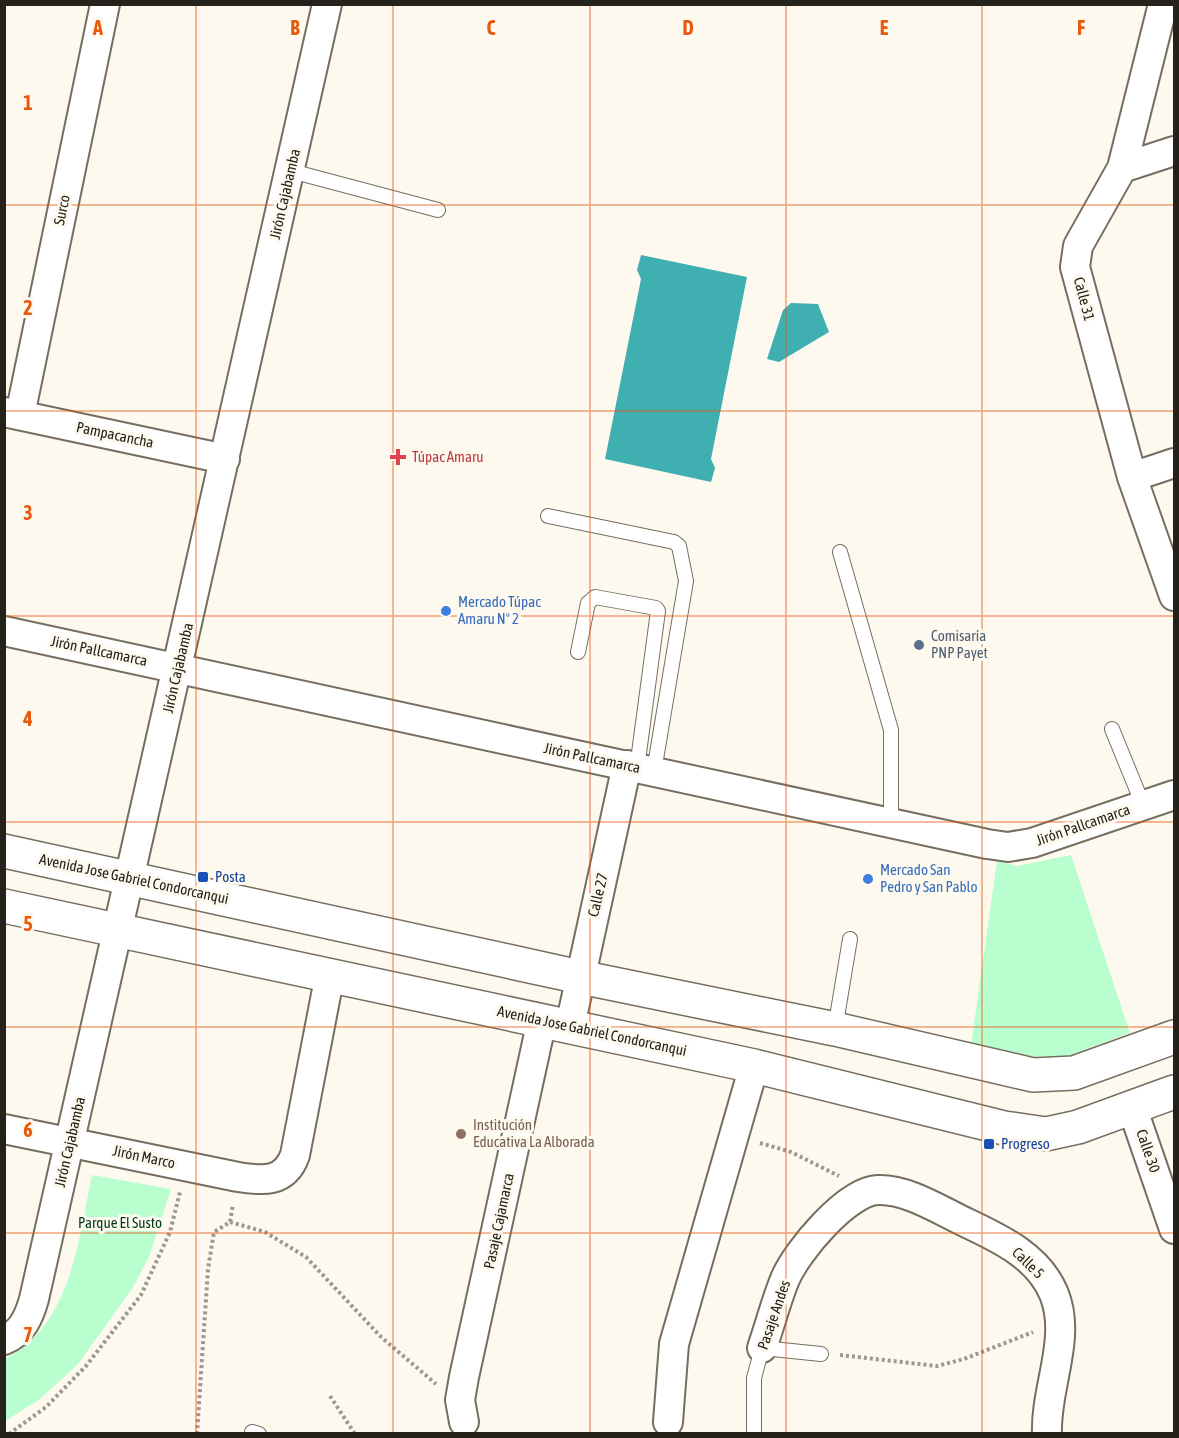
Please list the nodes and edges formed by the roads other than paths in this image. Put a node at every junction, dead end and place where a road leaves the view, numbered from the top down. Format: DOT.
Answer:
graph roads {
  1 [pos="105,4"];
  2 [pos="327,4"];
  3 [pos="1163,4"];
  4 [pos="1174,151"];
  5 [pos="1122,168"];
  6 [pos="291,171"];
  7 [pos="438,210"];
  8 [pos="12,413"];
  9 [pos="225,459"];
  10 [pos="1174,463"];
  11 [pos="1132,477"];
  12 [pos="548,516"];
  13 [pos="840,552"];
  14 [pos="1174,596"];
  15 [pos="4,631"];
  16 [pos="578,652"];
  17 [pos="178,668"];
  18 [pos="1112,729"];
  19 [pos="639,768"];
  20 [pos="1174,795"];
  21 [pos="1143,805"];
  22 [pos="891,822"];
  23 [pos="4,851"];
  24 [pos="129,878"];
  25 [pos="4,906"];
  26 [pos="117,930"];
  27 [pos="850,939"];
  28 [pos="330,974"];
  29 [pos="580,977"];
  30 [pos="556,1023"];
  31 [pos="835,1029"];
  32 [pos="1174,1037"];
  33 [pos="754,1066"];
  34 [pos="1174,1092"];
  35 [pos="1132,1107"];
  36 [pos="4,1129"];
  37 [pos="70,1142"];
  38 [pos="866,1192"];
  39 [pos="1174,1229"];
  40 [pos="13,1335"];
  41 [pos="762,1348"];
  42 [pos="821,1354"];
  43 [pos="462,1411"];
  44 [pos="668,1422"];
  45 [pos="754,1434"];
  46 [pos="1047,1434"];
  1 -- 8 [label="street, Surco"];
  2 -- 6 [label="street, Jirón Cajabamba"];
  3 -- 5 [label="street, Calle 31"];
  4 -- 5 [label="street"];
  5 -- 11 [label="street, Calle 31"];
  6 -- 7 [label="lane"];
  6 -- 9 [label="street, Jirón Cajabamba"];
  8 -- 9 [label="street, Pampacancha"];
  9 -- 17 [label="street, Jirón Cajabamba"];
  10 -- 11 [label="street"];
  11 -- 14 [label="street, Calle 31"];
  12 -- 19 [label="lane"];
  13 -- 22 [label="lane"];
  15 -- 17 [label="street, Jirón Pallcamarca"];
  16 -- 19 [label="lane"];
  17 -- 19 [label="street, Jirón Pallcamarca"];
  17 -- 24 [label="street, Jirón Cajabamba"];
  18 -- 21 [label="lane"];
  19 -- 22 [label="street, Jirón Pallcamarca"];
  19 -- 29 [label="street, Calle 27"];
  20 -- 21 [label="street, Jirón Pallcamarca"];
  21 -- 22 [label="street, Jirón Pallcamarca"];
  23 -- 24 [label="main road, Avenida Jose Gabriel Condorcanqui"];
  24 -- 26 [label="street, Jirón Cajabamba"];
  24 -- 29 [label="main road, Avenida Jose Gabriel Condorcanqui"];
  25 -- 26 [label="main road, Avenida Jose Gabriel Condorcanqui"];
  26 -- 28 [label="main road, Avenida Jose Gabriel Condorcanqui"];
  26 -- 37 [label="street, Jirón Cajabamba"];
  27 -- 31 [label="lane"];
  28 -- 30 [label="main road, Avenida Jose Gabriel Condorcanqui"];
  28 -- 37 [label="street, Jirón Marco"];
  29 -- 30 [label="street, Calle 27"];
  29 -- 31 [label="main road, Avenida Jose Gabriel Condorcanqui"];
  30 -- 33 [label="main road, Avenida Jose Gabriel Condorcanqui"];
  30 -- 43 [label="street, Pasaje Cajamarca"];
  31 -- 32 [label="main road, Avenida Jose Gabriel Condorcanqui"];
  33 -- 35 [label="main road, Avenida Jose Gabriel Condorcanqui"];
  33 -- 44 [label="street"];
  34 -- 35 [label="main road, Avenida Jose Gabriel Condorcanqui"];
  35 -- 39 [label="street, Calle 30"];
  36 -- 37 [label="street, Jirón Marco"];
  37 -- 40 [label="street, Jirón Cajabamba"];
  38 -- 41 [label="street, Pasaje Andes"];
  38 -- 46 [label="street, Calle 5"];
  41 -- 42 [label="lane"];
  41 -- 45 [label="lane, Pasaje Andes"];
}
